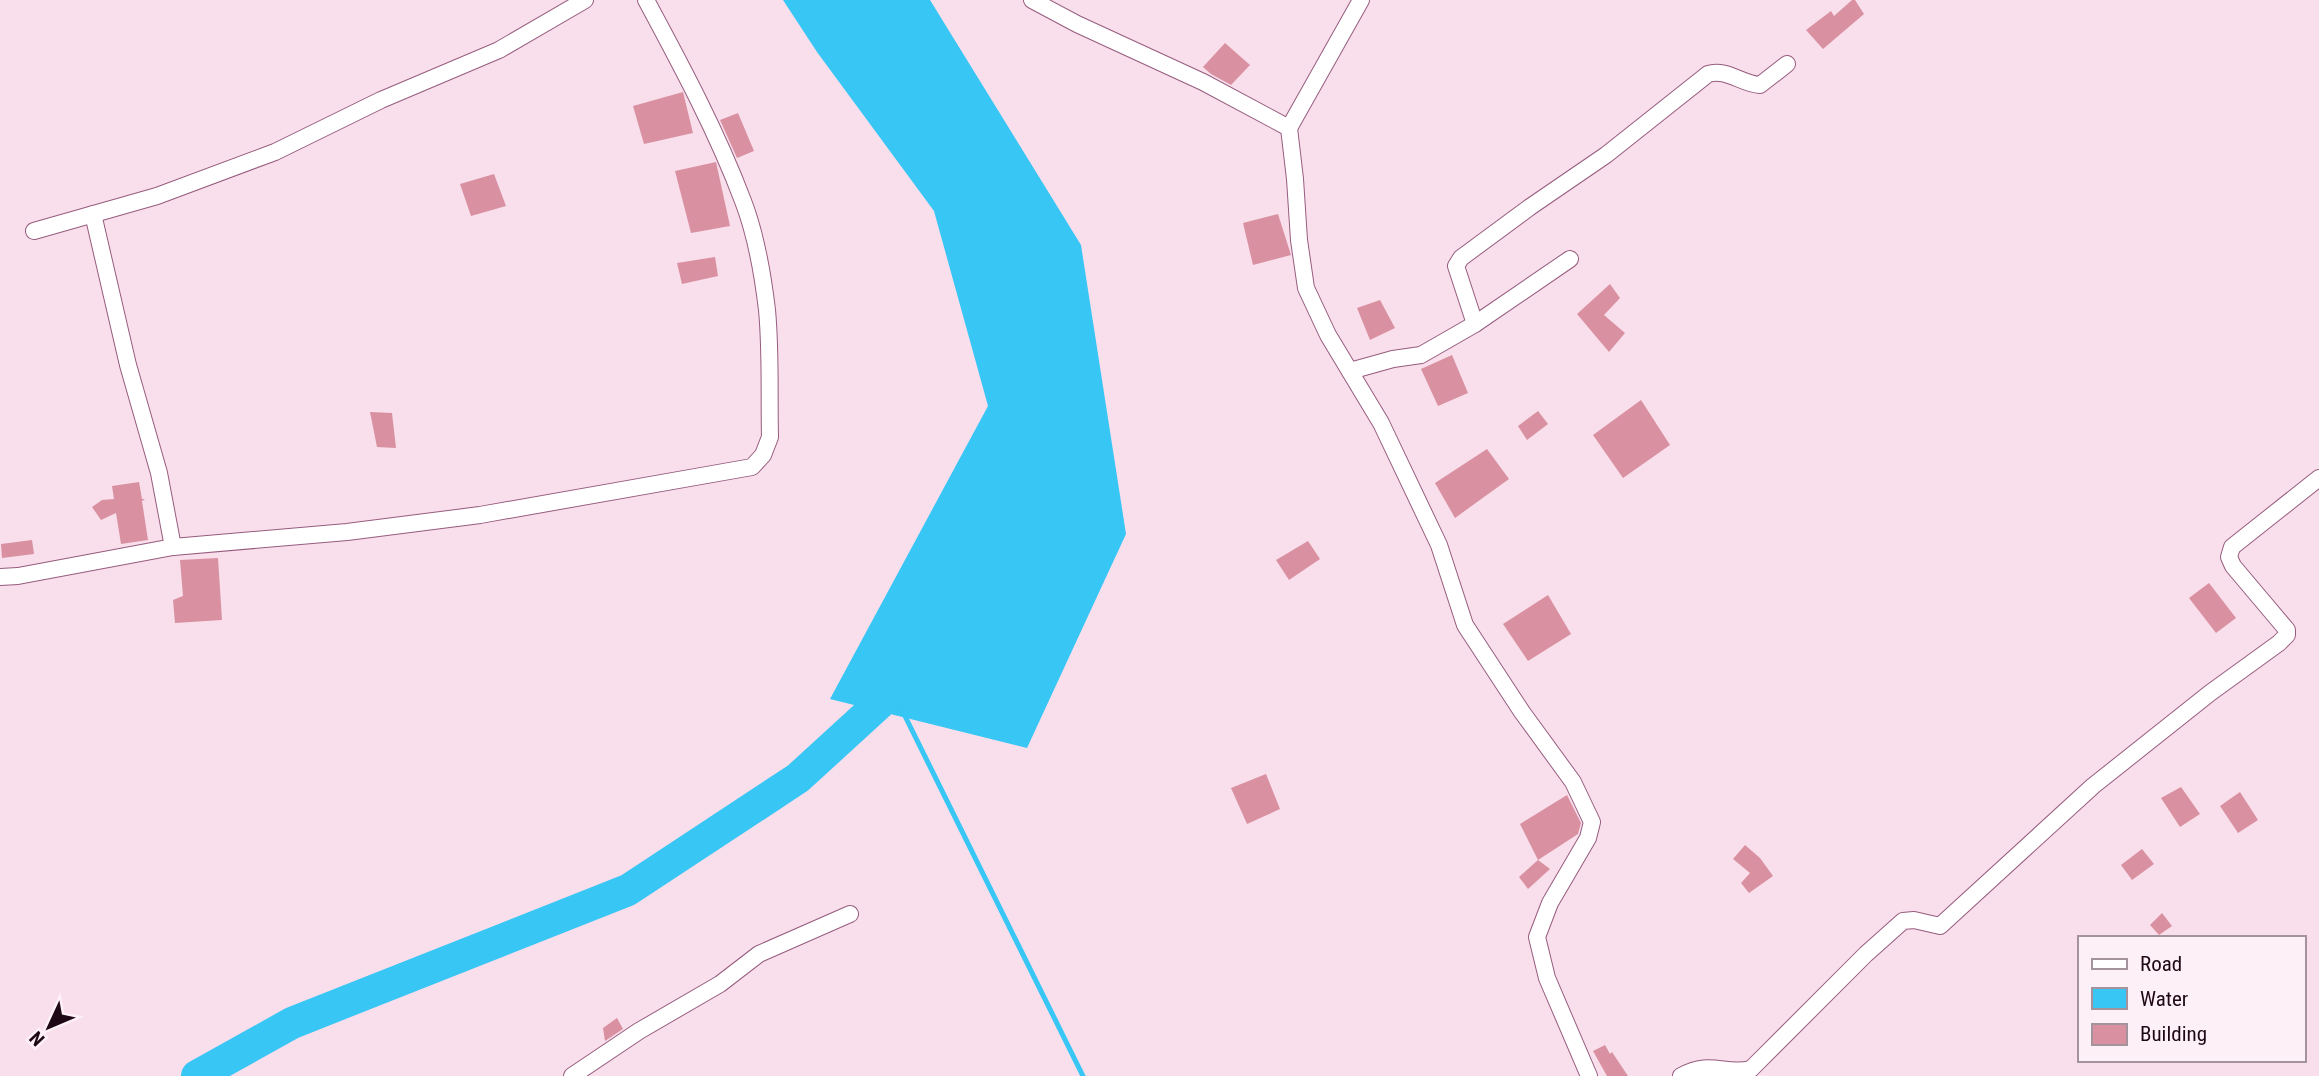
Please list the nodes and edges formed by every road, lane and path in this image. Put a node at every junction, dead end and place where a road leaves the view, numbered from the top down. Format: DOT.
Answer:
graph roads {
  1 [pos="585,0"];
  2 [pos="646,0"];
  3 [pos="1032,0"];
  4 [pos="1361,0"];
  5 [pos="1787,64"];
  6 [pos="1289,128"];
  7 [pos="93,214"];
  8 [pos="34,231"];
  9 [pos="1570,259"];
  10 [pos="1475,324"];
  11 [pos="1350,371"];
  12 [pos="2319,478"];
  13 [pos="173,547"];
  14 [pos="0,577"];
  15 [pos="850,914"];
  16 [pos="572,1076"];
  17 [pos="1589,1076"];
  18 [pos="1681,1076"];
  1 -- 7 [label="street"];
  2 -- 13 [label="street"];
  3 -- 6 [label="street"];
  4 -- 6 [label="street"];
  5 -- 10 [label="street"];
  6 -- 11 [label="street"];
  7 -- 8 [label="street"];
  7 -- 13 [label="street"];
  9 -- 10 [label="street"];
  10 -- 11 [label="street"];
  11 -- 17 [label="street"];
  12 -- 18 [label="street"];
  13 -- 14 [label="street"];
  15 -- 16 [label="street"];
}
